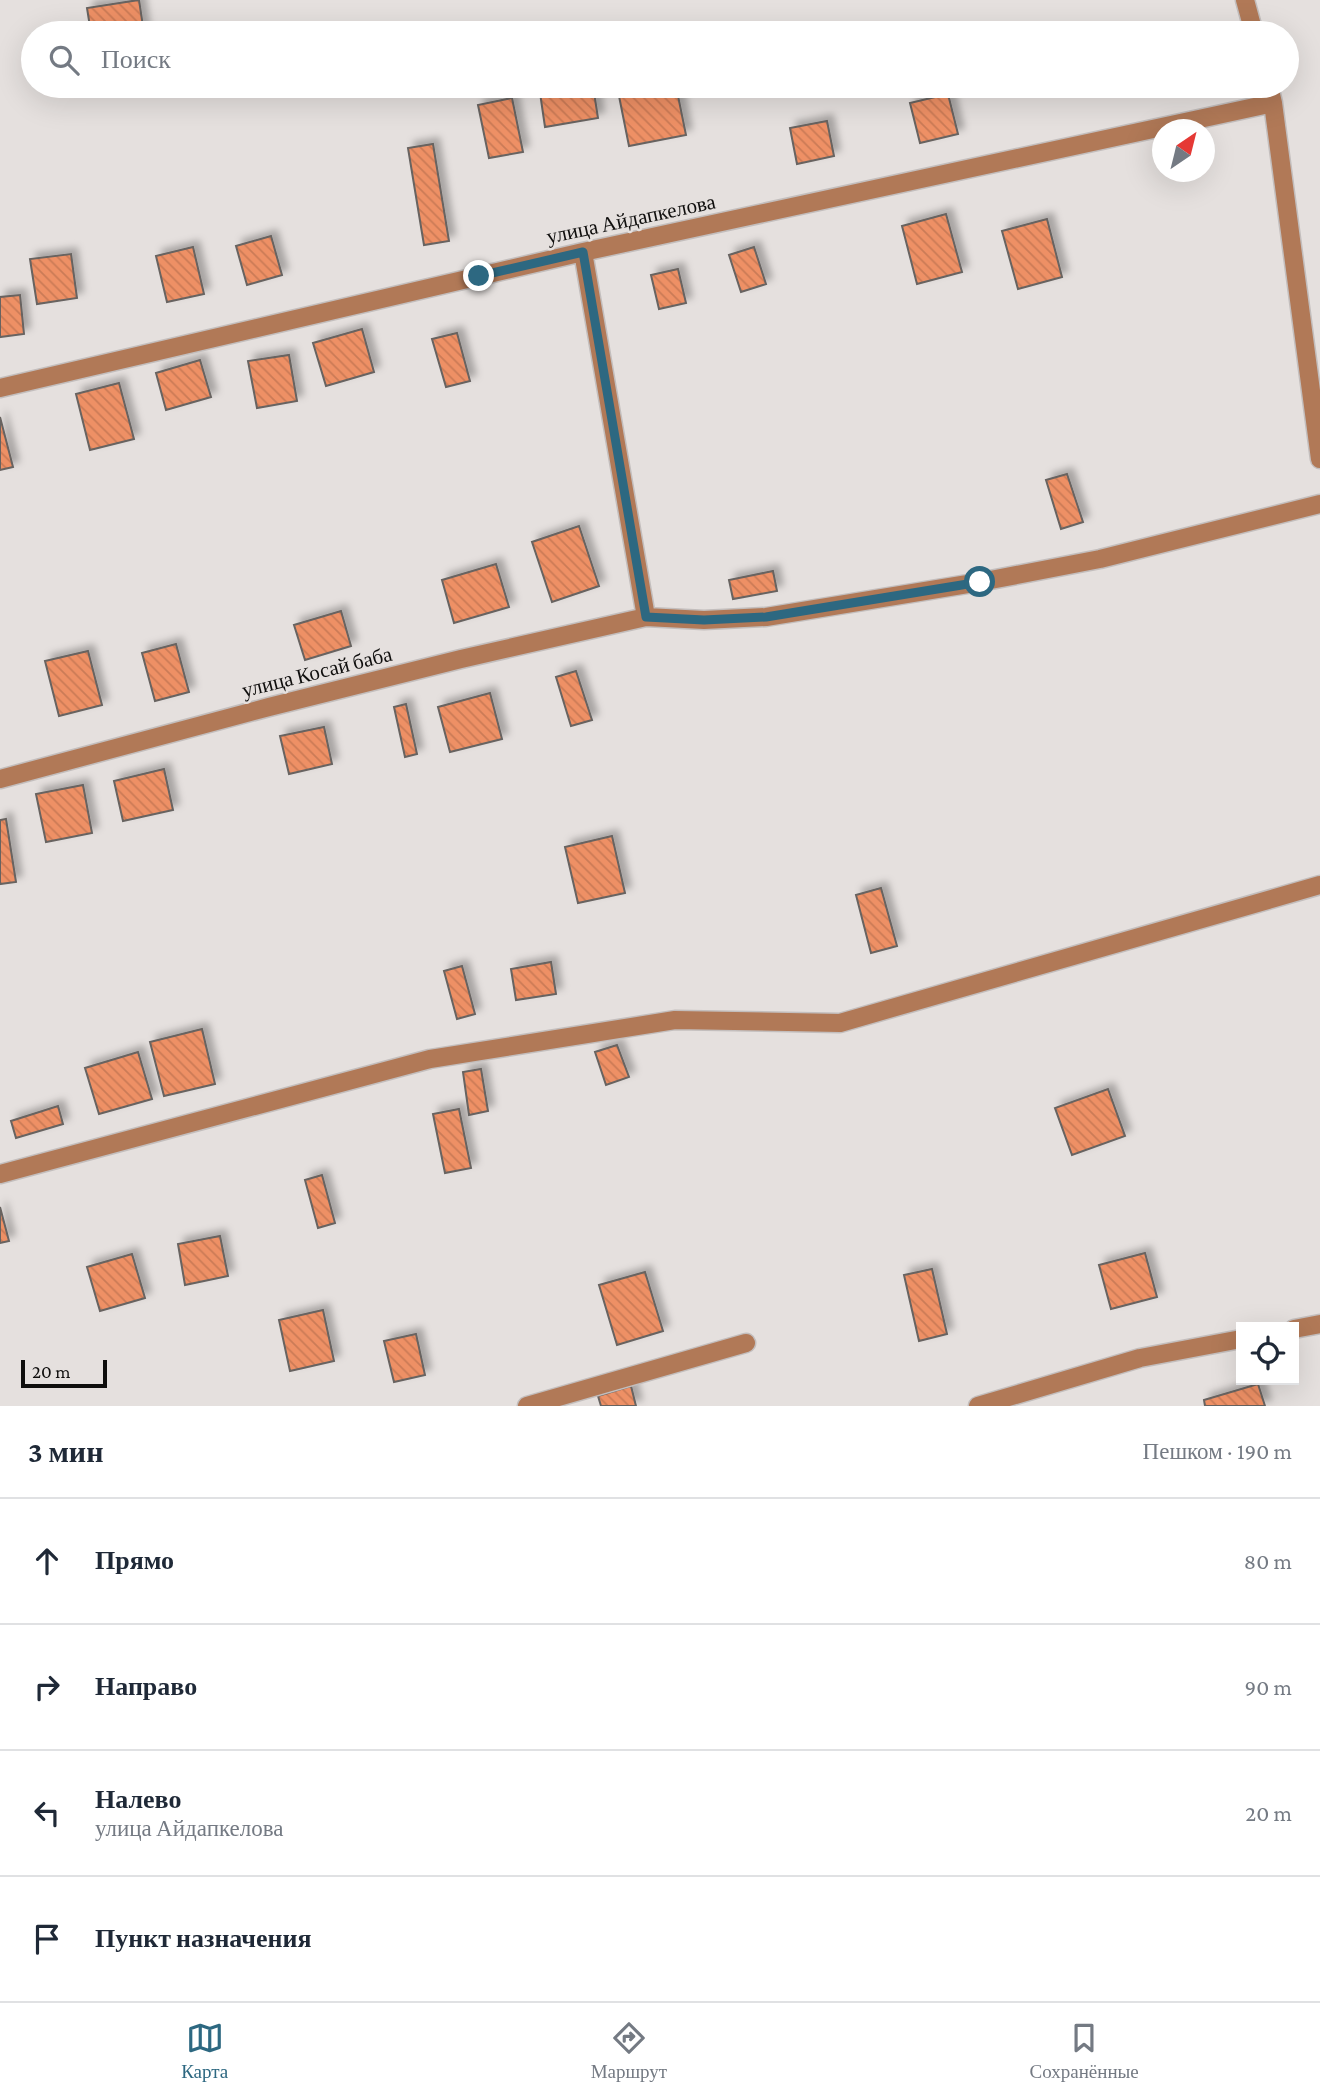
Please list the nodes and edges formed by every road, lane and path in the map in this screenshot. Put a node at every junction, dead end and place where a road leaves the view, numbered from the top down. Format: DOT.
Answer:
graph roads {
  1 [pos="1245,0"];
  2 [pos="1251,21"];
  3 [pos="1254,98"];
  4 [pos="1272,98"];
  5 [pos="583,252"];
  6 [pos="0,388"];
  7 [pos="1320,459"];
  8 [pos="1320,504"];
  9 [pos="646,617"];
  10 [pos="0,779"];
  11 [pos="1320,885"];
  12 [pos="0,1174"];
  13 [pos="1320,1324"];
  14 [pos="1299,1328"];
  15 [pos="1236,1340"];
  16 [pos="746,1343"];
  17 [pos="527,1406"];
  18 [pos="978,1406"];
  1 -- 2 [label="street"];
  3 -- 5 [label="street, улица Айдапкелова"];
  4 -- 7 [label="street"];
  5 -- 6 [label="street, улица Айдапкелова"];
  5 -- 9 [label="street"];
  8 -- 9 [label="street, улица Косай баба"];
  9 -- 10 [label="street, улица Косай баба"];
  11 -- 12 [label="street"];
  13 -- 14 [label="street"];
  15 -- 18 [label="street"];
  16 -- 17 [label="street"];
}
